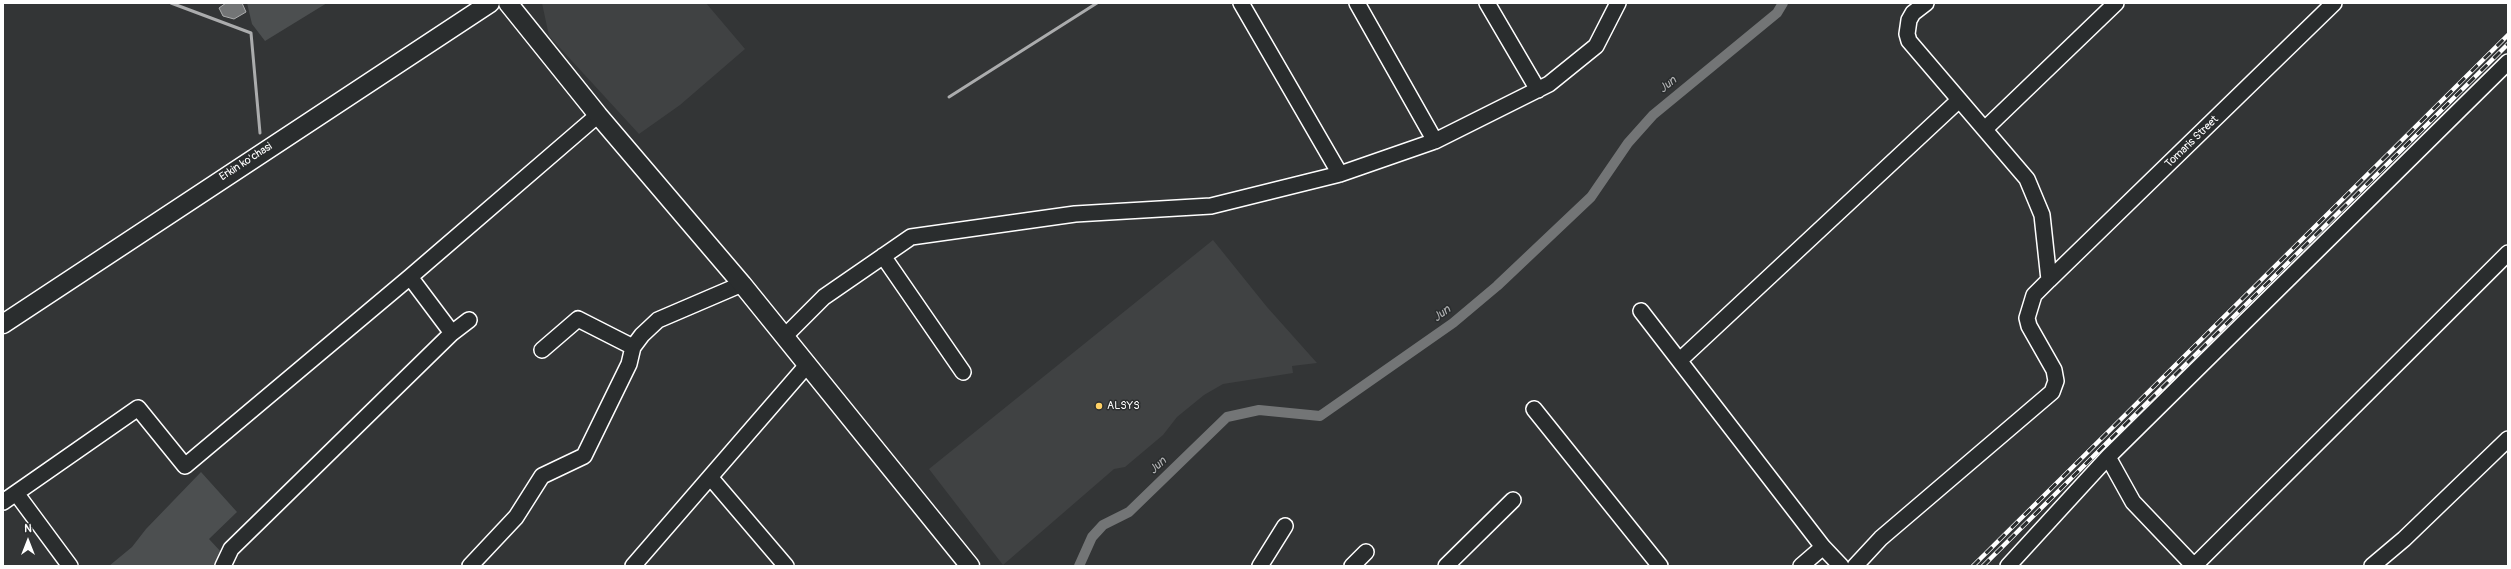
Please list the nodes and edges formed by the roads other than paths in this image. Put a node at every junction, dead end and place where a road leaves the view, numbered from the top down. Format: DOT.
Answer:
graph roads {
  1 [pos="490,3"];
  2 [pos="508,3"];
  3 [pos="1241,3"];
  4 [pos="1357,3"];
  5 [pos="1487,3"];
  6 [pos="1926,3"];
  7 [pos="2116,3"];
  8 [pos="2334,3"];
  9 [pos="1613,6"];
  10 [pos="2508,62"];
  11 [pos="1538,90"];
  12 [pos="1958,100"];
  13 [pos="598,115"];
  14 [pos="1986,128"];
  15 [pos="1435,141"];
  16 [pos="1340,174"];
  17 [pos="2508,253"];
  18 [pos="883,256"];
  19 [pos="410,277"];
  20 [pos="2049,280"];
  21 [pos="742,284"];
  22 [pos="1641,311"];
  23 [pos="470,320"];
  24 [pos="3,324"];
  25 [pos="452,333"];
  26 [pos="785,336"];
  27 [pos="633,347"];
  28 [pos="542,350"];
  29 [pos="1680,360"];
  30 [pos="808,364"];
  31 [pos="963,372"];
  32 [pos="1534,409"];
  33 [pos="2508,439"];
  34 [pos="2108,457"];
  35 [pos="710,476"];
  36 [pos="16,493"];
  37 [pos="1513,500"];
  38 [pos="3,502"];
  39 [pos="1285,526"];
  40 [pos="1823,547"];
  41 [pos="1366,552"];
  42 [pos="640,563"];
  43 [pos="1449,565"];
  44 [pos="70,566"];
  45 [pos="223,566"];
  46 [pos="470,566"];
  47 [pos="786,566"];
  48 [pos="970,566"];
  49 [pos="1260,566"];
  50 [pos="1352,566"];
  51 [pos="1660,566"];
  52 [pos="1801,566"];
  53 [pos="1841,566"];
  54 [pos="1854,566"];
  55 [pos="2008,566"];
  56 [pos="2194,566"];
  57 [pos="2372,566"];
  1 -- 24 [label="main road, Erkin ko'chasi"];
  2 -- 13 [label="main road"];
  3 -- 16 [label="street"];
  4 -- 15 [label="street"];
  5 -- 11 [label="street"];
  6 -- 12 [label="street"];
  7 -- 14 [label="street"];
  8 -- 20 [label="street, Tomaris Street"];
  9 -- 11 [label="street"];
  10 -- 34 [label="street"];
  11 -- 15 [label="street"];
  12 -- 14 [label="street"];
  12 -- 29 [label="street"];
  13 -- 19 [label="street"];
  13 -- 21 [label="main road"];
  14 -- 20 [label="street"];
  15 -- 16 [label="street"];
  16 -- 18 [label="street"];
  17 -- 56 [label="street"];
  18 -- 26 [label="street"];
  18 -- 31 [label="street"];
  19 -- 25 [label="street"];
  19 -- 36 [label="street"];
  20 -- 54 [label="street, Tomaris Street"];
  21 -- 26 [label="main road"];
  21 -- 27 [label="street"];
  22 -- 29 [label="street"];
  23 -- 25 [label="street"];
  25 -- 45 [label="street"];
  26 -- 30 [label="main road"];
  27 -- 28 [label="street"];
  27 -- 46 [label="street"];
  29 -- 40 [label="street"];
  30 -- 35 [label="street"];
  30 -- 48 [label="main road"];
  32 -- 51 [label="street"];
  33 -- 57 [label="street"];
  34 -- 55 [label="street"];
  34 -- 56 [label="street"];
  35 -- 42 [label="street"];
  35 -- 47 [label="street"];
  36 -- 38 [label="street"];
  36 -- 44 [label="street"];
  37 -- 43 [label="street"];
  39 -- 49 [label="street"];
  40 -- 52 [label="street"];
  40 -- 53 [label="street"];
  41 -- 50 [label="street"];
}
